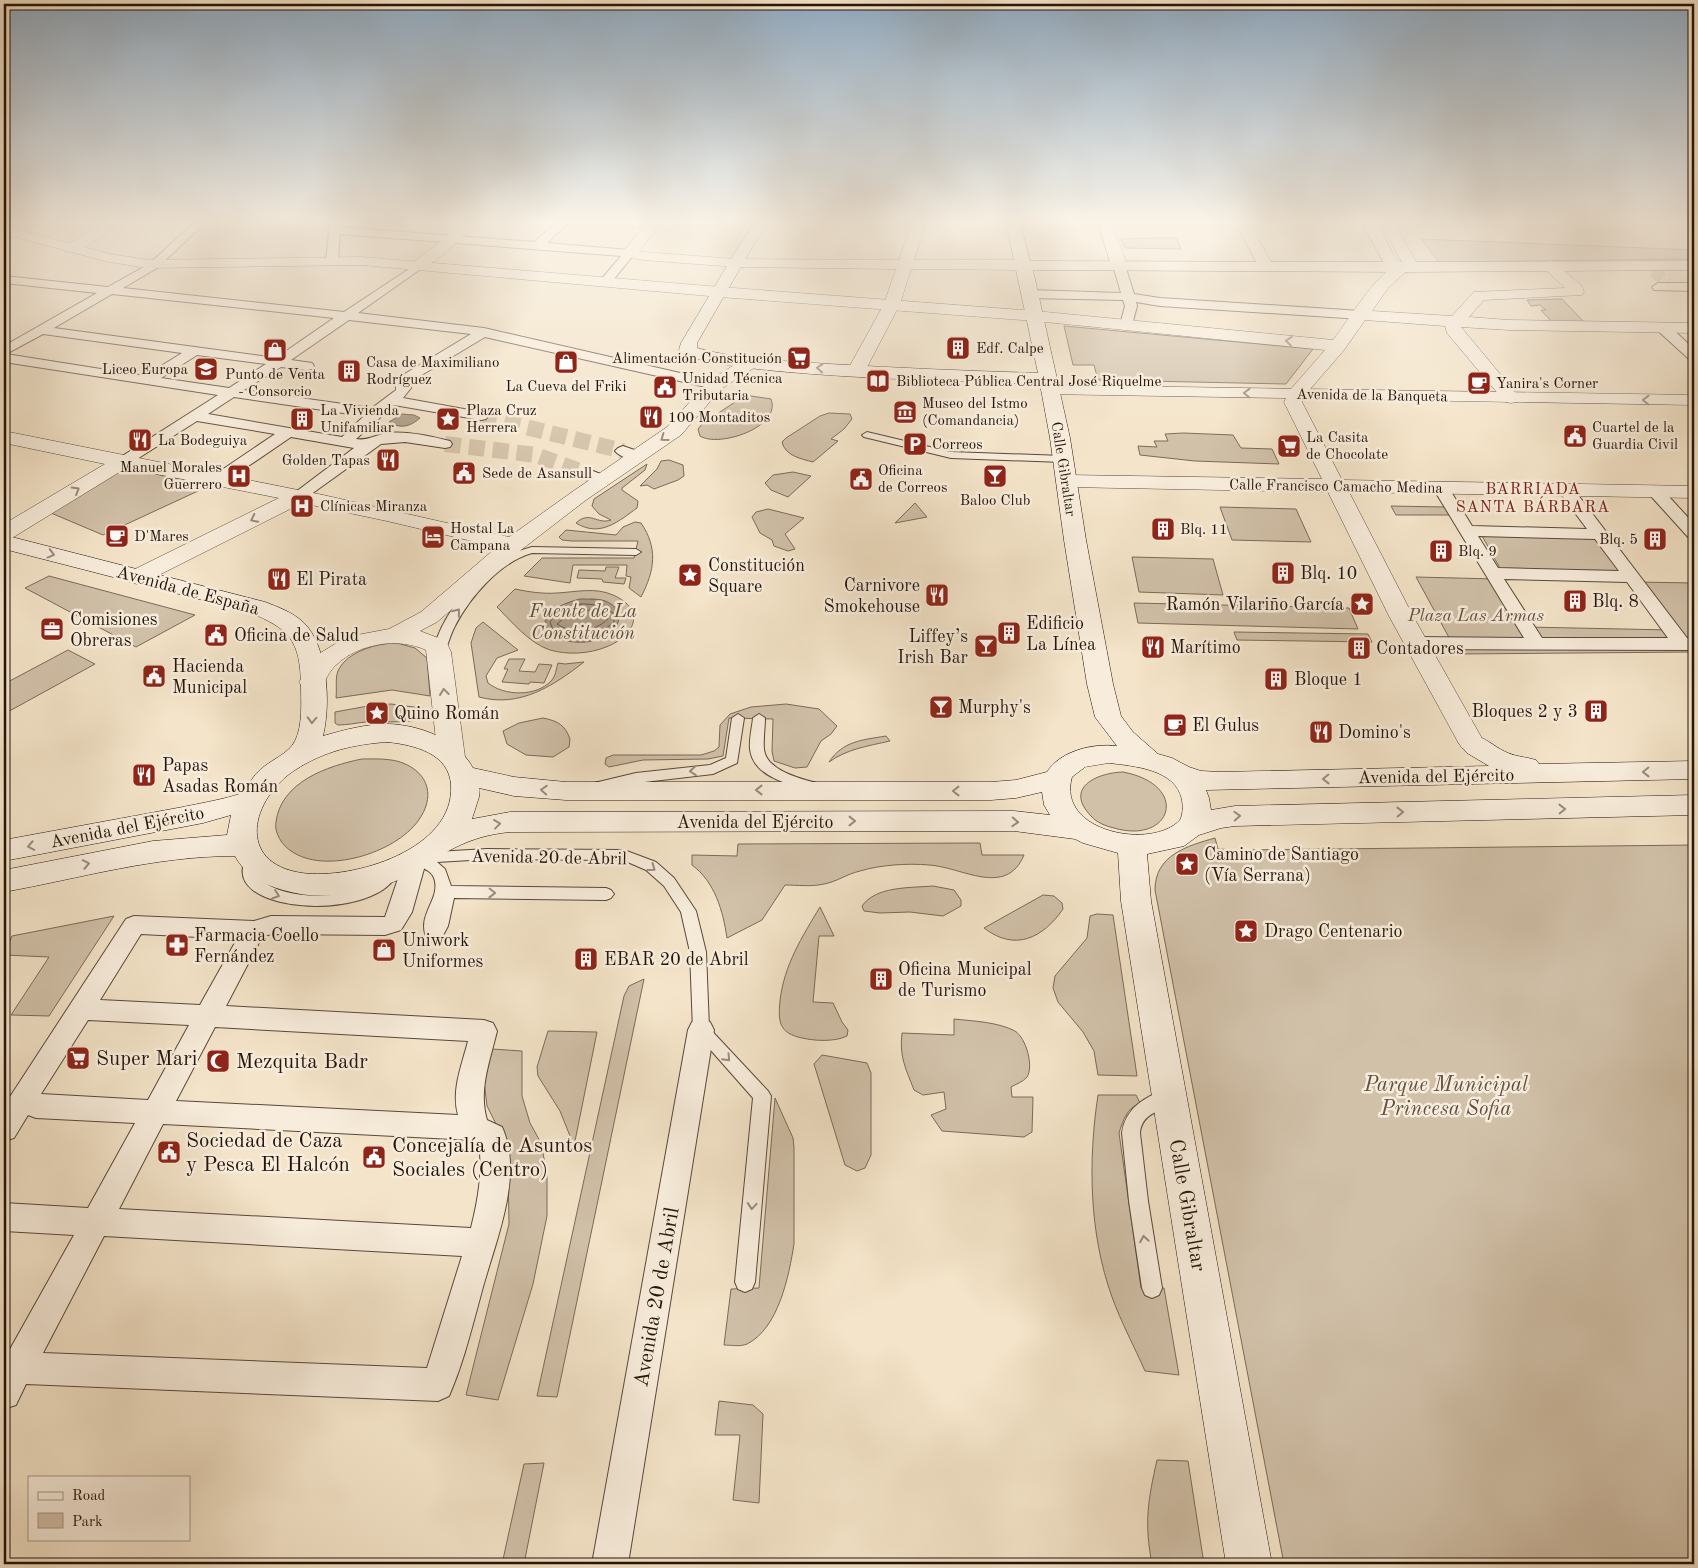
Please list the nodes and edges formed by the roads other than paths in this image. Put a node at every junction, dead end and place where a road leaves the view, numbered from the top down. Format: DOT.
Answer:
graph roads {
  1 [pos="100,296"];
  2 [pos="167,296"];
  3 [pos="374,296"];
  4 [pos="717,296"];
  5 [pos="780,296"];
  6 [pos="895,296"];
  7 [pos="1030,296"];
  8 [pos="1113,296"];
  9 [pos="1375,296"];
  10 [pos="1479,296"];
  11 [pos="1568,296"];
  12 [pos="1130,299"];
  13 [pos="892,304"];
  14 [pos="1361,315"];
  15 [pos="345,316"];
  16 [pos="1035,316"];
  17 [pos="1455,322"];
  18 [pos="1126,325"];
  19 [pos="1598,326"];
  20 [pos="1662,327"];
  21 [pos="1694,328"];
  22 [pos="40,330"];
  23 [pos="484,332"];
  24 [pos="1338,346"];
  25 [pos="4,351"];
  26 [pos="194,351"];
  27 [pos="1694,356"];
  28 [pos="4,358"];
  29 [pos="279,362"];
  30 [pos="307,366"];
  31 [pos="744,366"];
  32 [pos="856,371"];
  33 [pos="148,381"];
  34 [pos="1049,384"];
  35 [pos="715,385"];
  36 [pos="232,393"];
  37 [pos="1296,394"];
  38 [pos="1510,398"];
  39 [pos="391,400"];
  40 [pos="1694,400"];
  41 [pos="452,411"];
  42 [pos="375,413"];
  43 [pos="196,416"];
  44 [pos="481,416"];
  45 [pos="288,432"];
  46 [pos="866,435"];
  47 [pos="4,437"];
  48 [pos="414,439"];
  49 [pos="445,444"];
  50 [pos="356,446"];
  51 [pos="1063,459"];
  52 [pos="121,463"];
  53 [pos="216,481"];
  54 [pos="1067,481"];
  55 [pos="1337,486"];
  56 [pos="1441,488"];
  57 [pos="1566,490"];
  58 [pos="1655,491"];
  59 [pos="1694,492"];
  60 [pos="297,497"];
  61 [pos="1468,531"];
  62 [pos="4,533"];
  63 [pos="1694,533"];
  64 [pos="1600,534"];
  65 [pos="4,542"];
  66 [pos="522,545"];
  67 [pos="636,550"];
  68 [pos="1494,576"];
  69 [pos="137,577"];
  70 [pos="1632,577"];
  71 [pos="395,635"];
  72 [pos="1415,643"];
  73 [pos="1537,644"];
  74 [pos="1688,644"];
  75 [pos="439,652"];
  76 [pos="312,682"];
  77 [pos="1108,717"];
  78 [pos="738,718"];
  79 [pos="759,718"];
  80 [pos="1471,742"];
  81 [pos="299,756"];
  82 [pos="1087,757"];
  83 [pos="1148,760"];
  84 [pos="457,766"];
  85 [pos="1694,770"];
  86 [pos="1611,772"];
  87 [pos="1178,774"];
  88 [pos="1410,777"];
  89 [pos="1056,779"];
  90 [pos="833,790"];
  91 [pos="586,791"];
  92 [pos="250,800"];
  93 [pos="1694,806"];
  94 [pos="1190,828"];
  95 [pos="1078,829"];
  96 [pos="1132,845"];
  97 [pos="4,851"];
  98 [pos="248,853"];
  99 [pos="414,858"];
  100 [pos="4,881"];
  101 [pos="606,894"];
  102 [pos="254,930"];
  103 [pos="81,1009"];
  104 [pos="207,1016"];
  105 [pos="701,1030"];
  106 [pos="1169,1096"];
  107 [pos="36,1106"];
  108 [pos="155,1112"];
  109 [pos="476,1128"];
  110 [pos="4,1129"];
  111 [pos="4,1217"];
  112 [pos="95,1223"];
  113 [pos="481,1243"];
  114 [pos="745,1282"];
  115 [pos="1152,1288"];
  116 [pos="8,1376"];
  117 [pos="610,1564"];
  118 [pos="1249,1564"];
  1 -- 22 [label="street"];
  2 -- 15 [label="street"];
  3 -- 15 [label="street"];
  4 -- 31 [label="street, Avenida de la Banqueta"];
  5 -- 13 [label="street"];
  6 -- 13 [label="street"];
  7 -- 16 [label="street, Calle Gibraltar"];
  8 -- 12 [label="street"];
  9 -- 14 [label="street"];
  10 -- 17 [label="street"];
  11 -- 19 [label="street"];
  12 -- 14 [label="street"];
  12 -- 18 [label="street"];
  13 -- 16 [label="street"];
  13 -- 32 [label="street"];
  14 -- 17 [label="street"];
  14 -- 24 [label="street"];
  15 -- 23 [label="street"];
  15 -- 29 [label="street"];
  16 -- 18 [label="street"];
  16 -- 34 [label="street, Calle Gibraltar"];
  17 -- 19 [label="street"];
  17 -- 38 [label="street"];
  24 -- 18 [label="street, one-way"];
  19 -- 20 [label="street"];
  20 -- 21 [label="street"];
  20 -- 27 [label="street"];
  22 -- 25 [label="street"];
  22 -- 26 [label="street"];
  23 -- 35 [label="street"];
  23 -- 39 [label="street"];
  24 -- 37 [label="street"];
  26 -- 29 [label="street"];
  26 -- 33 [label="street"];
  28 -- 33 [label="street"];
  29 -- 30 [label="street"];
  29 -- 36 [label="street"];
  32 -- 31 [label="street, Avenida de la Banqueta, one-way"];
  31 -- 35 [label="street"];
  32 -- 34 [label="street, Avenida de la Banqueta"];
  33 -- 36 [label="street"];
  37 -- 34 [label="street, Avenida de la Banqueta, one-way"];
  34 -- 51 [label="street, Calle Gibraltar"];
  35 -- 66 [label="street, one-way"];
  36 -- 42 [label="street"];
  36 -- 43 [label="street"];
  37 -- 38 [label="street, Avenida de la Banqueta"];
  37 -- 55 [label="street"];
  40 -- 38 [label="street, Avenida de la Banqueta, one-way"];
  39 -- 41 [label="street"];
  39 -- 42 [label="street"];
  41 -- 44 [label="street"];
  41 -- 48 [label="street"];
  42 -- 50 [label="street"];
  43 -- 45 [label="street"];
  43 -- 52 [label="street"];
  45 -- 50 [label="street"];
  45 -- 53 [label="street"];
  46 -- 51 [label="lane"];
  47 -- 52 [label="street"];
  48 -- 49 [label="street"];
  48 -- 50 [label="street"];
  50 -- 60 [label="street"];
  51 -- 54 [label="street, Calle Gibraltar"];
  52 -- 53 [label="street"];
  62 -- 52 [label="street, one-way"];
  53 -- 60 [label="street"];
  54 -- 55 [label="street, Calle Francisco Camacho Medina"];
  54 -- 77 [label="street, Calle Gibraltar"];
  55 -- 56 [label="street, Calle Francisco Camacho Medina"];
  55 -- 72 [label="street"];
  56 -- 57 [label="street, Calle Francisco Camacho Medina"];
  56 -- 61 [label="street"];
  57 -- 58 [label="street, Calle Francisco Camacho Medina"];
  57 -- 64 [label="street"];
  58 -- 59 [label="street, Calle Francisco Camacho Medina"];
  58 -- 63 [label="street"];
  60 -- 66 [label="street"];
  60 -- 69 [label="street, one-way"];
  61 -- 64 [label="street"];
  61 -- 68 [label="street"];
  64 -- 70 [label="street"];
  65 -- 69 [label="street, Avenida de España, one-way"];
  66 -- 67 [label="lane"];
  66 -- 71 [label="street"];
  75 -- 66 [label="lane, one-way"];
  68 -- 70 [label="street"];
  68 -- 73 [label="street"];
  69 -- 76 [label="street, Avenida de España"];
  70 -- 74 [label="street"];
  71 -- 75 [label="street"];
  71 -- 76 [label="street"];
  72 -- 73 [label="street"];
  72 -- 80 [label="street"];
  73 -- 74 [label="street"];
  84 -- 75 [label="street, one-way"];
  76 -- 81 [label="street, Avenida de España, one-way"];
  77 -- 82 [label="street"];
  77 -- 83 [label="street, Calle Gibraltar"];
  78 -- 91 [label="lane, one-way"];
  79 -- 90 [label="lane"];
  80 -- 86 [label="street"];
  80 -- 88 [label="street"];
  81 -- 84 [label="street, Avenida del Ejército"];
  81 -- 92 [label="street"];
  82 -- 83 [label="street"];
  82 -- 89 [label="street"];
  83 -- 87 [label="street"];
  91 -- 84 [label="street, Avenida del Ejército, one-way"];
  84 -- 99 [label="street"];
  85 -- 86 [label="street, Avenida del Ejército, one-way"];
  86 -- 88 [label="street, Avenida del Ejército"];
  88 -- 87 [label="street, Avenida del Ejército, one-way"];
  87 -- 94 [label="street"];
  89 -- 90 [label="street, Avenida del Ejército, one-way"];
  89 -- 95 [label="street"];
  90 -- 91 [label="street, Avenida del Ejército, one-way"];
  92 -- 97 [label="street, Avenida del Ejército, one-way"];
  92 -- 98 [label="street"];
  94 -- 93 [label="street, Avenida del Ejército, one-way"];
  94 -- 96 [label="street"];
  95 -- 96 [label="street"];
  99 -- 95 [label="street, Avenida del Ejército, one-way"];
  96 -- 106 [label="street, Calle Gibraltar"];
  98 -- 99 [label="street, Avenida del Ejército"];
  100 -- 98 [label="street, Avenida del Ejército, one-way"];
  99 -- 101 [label="lane, one-way"];
  99 -- 102 [label="street"];
  99 -- 105 [label="lane, Avenida 20 de Abril, one-way"];
  102 -- 103 [label="street"];
  102 -- 104 [label="street"];
  103 -- 104 [label="street"];
  103 -- 110 [label="street"];
  104 -- 108 [label="street"];
  104 -- 109 [label="street"];
  105 -- 114 [label="lane, one-way"];
  105 -- 117 [label="street, Avenida 20 de Abril"];
  115 -- 106 [label="lane, one-way"];
  106 -- 118 [label="street, Calle Gibraltar"];
  107 -- 108 [label="street"];
  108 -- 109 [label="street"];
  108 -- 112 [label="street"];
  109 -- 113 [label="street"];
  111 -- 112 [label="street"];
  112 -- 113 [label="street"];
  112 -- 116 [label="street"];
  113 -- 116 [label="street"];
}
